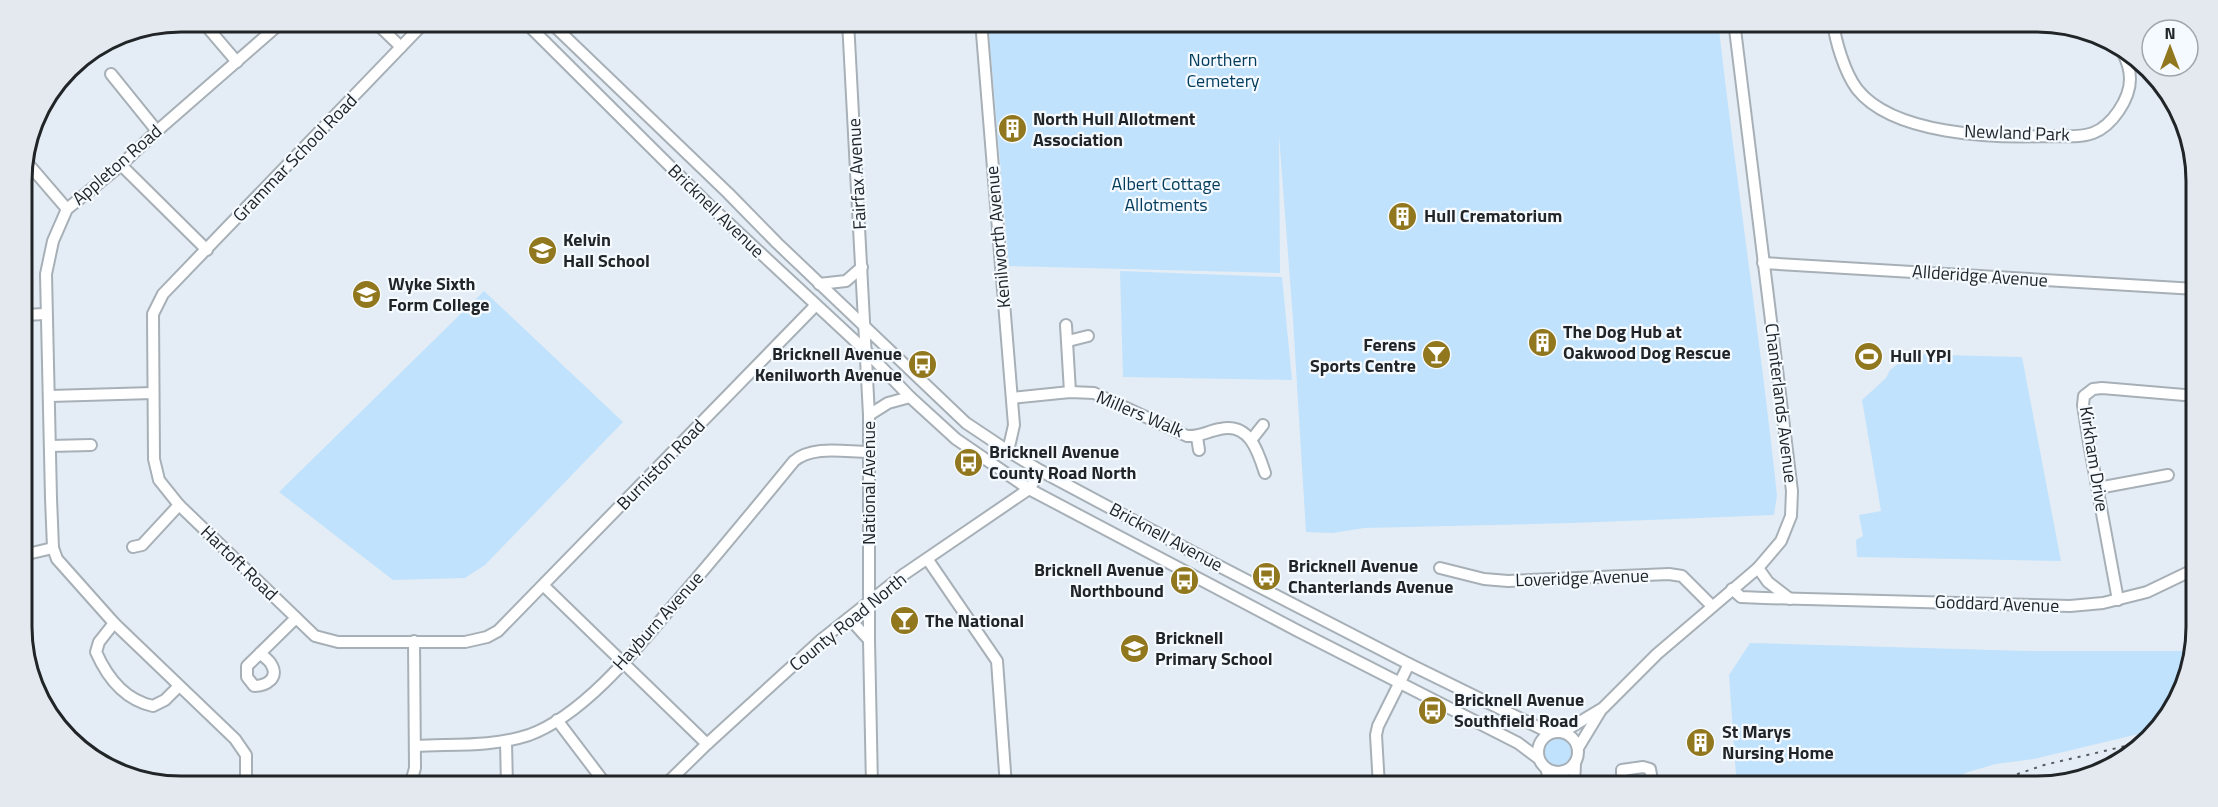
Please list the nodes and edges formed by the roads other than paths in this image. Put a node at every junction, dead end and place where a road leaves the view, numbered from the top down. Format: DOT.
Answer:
graph roads {
  1 [pos="211,32"];
  2 [pos="271,32"];
  3 [pos="385,32"];
  4 [pos="415,32"];
  5 [pos="535,32"];
  6 [pos="561,32"];
  7 [pos="849,32"];
  8 [pos="982,32"];
  9 [pos="1735,32"];
  10 [pos="1835,32"];
  11 [pos="401,47"];
  12 [pos="2127,61"];
  13 [pos="237,62"];
  14 [pos="602,70"];
  15 [pos="111,74"];
  16 [pos="589,84"];
  17 [pos="157,131"];
  18 [pos="121,165"];
  19 [pos="32,169"];
  20 [pos="67,209"];
  21 [pos="207,250"];
  22 [pos="1763,263"];
  23 [pos="862,267"];
  24 [pos="819,284"];
  25 [pos="2186,289"];
  26 [pos="163,294"];
  27 [pos="815,306"];
  28 [pos="46,314"];
  29 [pos="32,315"];
  30 [pos="1066,325"];
  31 [pos="865,327"];
  32 [pos="1088,336"];
  33 [pos="1068,340"];
  34 [pos="867,352"];
  35 [pos="1070,392"];
  36 [pos="153,393"];
  37 [pos="2186,395"];
  38 [pos="50,396"];
  39 [pos="910,398"];
  40 [pos="1012,398"];
  41 [pos="869,415"];
  42 [pos="966,423"];
  43 [pos="1263,425"];
  44 [pos="1197,436"];
  45 [pos="956,439"];
  46 [pos="1252,439"];
  47 [pos="91,445"];
  48 [pos="50,446"];
  49 [pos="1199,450"];
  50 [pos="869,452"];
  51 [pos="1008,452"];
  52 [pos="1041,471"];
  53 [pos="1266,473"];
  54 [pos="2168,475"];
  55 [pos="2098,488"];
  56 [pos="1029,489"];
  57 [pos="1078,489"];
  58 [pos="179,505"];
  59 [pos="1068,509"];
  60 [pos="53,548"];
  61 [pos="133,548"];
  62 [pos="32,553"];
  63 [pos="928,560"];
  64 [pos="1440,568"];
  65 [pos="1758,568"];
  66 [pos="1230,571"];
  67 [pos="2186,573"];
  68 [pos="544,586"];
  69 [pos="1732,589"];
  70 [pos="1220,590"];
  71 [pos="1790,598"];
  72 [pos="2118,600"];
  73 [pos="868,604"];
  74 [pos="1713,606"];
  75 [pos="296,618"];
  76 [pos="849,618"];
  77 [pos="114,623"];
  78 [pos="508,623"];
  79 [pos="869,640"];
  80 [pos="414,641"];
  81 [pos="260,653"];
  82 [pos="624,661"];
  83 [pos="1409,664"];
  84 [pos="1400,683"];
  85 [pos="179,687"];
  86 [pos="1602,708"];
  87 [pos="557,720"];
  88 [pos="1563,732"];
  89 [pos="1550,733"];
  90 [pos="506,741"];
  91 [pos="707,744"];
  92 [pos="416,746"];
  93 [pos="1578,748"];
  94 [pos="1538,758"];
  95 [pos="1575,763"];
  96 [pos="1546,768"];
  97 [pos="1378,775"];
  98 [pos="1548,775"];
  99 [pos="1574,775"];
  100 [pos="1622,775"];
  101 [pos="1651,775"];
  102 [pos="246,776"];
  103 [pos="413,776"];
  104 [pos="507,776"];
  105 [pos="599,776"];
  106 [pos="675,776"];
  107 [pos="872,776"];
  108 [pos="1005,776"];
  1 -- 13 [label="street"];
  2 -- 13 [label="street, Appleton Road"];
  3 -- 11 [label="street"];
  4 -- 11 [label="street, Grammar School Road"];
  5 -- 16 [label="street, Bricknell Avenue"];
  6 -- 14 [label="street, Bricknell Avenue"];
  7 -- 23 [label="street, Fairfax Avenue"];
  8 -- 40 [label="street, Kenilworth Avenue"];
  9 -- 22 [label="street, Chanterlands Avenue"];
  10 -- 12 [label="street, Newland Park"];
  11 -- 21 [label="street, Grammar School Road"];
  13 -- 17 [label="street, Appleton Road"];
  14 -- 16 [label="street"];
  14 -- 24 [label="street, Bricknell Avenue"];
  15 -- 17 [label="street"];
  16 -- 27 [label="street, Bricknell Avenue"];
  17 -- 18 [label="street, Appleton Road"];
  18 -- 20 [label="street, Appleton Road"];
  18 -- 21 [label="street"];
  19 -- 20 [label="street"];
  20 -- 28 [label="street, Appleton Road"];
  21 -- 26 [label="street, Grammar School Road"];
  22 -- 25 [label="street, Allderidge Avenue"];
  22 -- 65 [label="street, Chanterlands Avenue"];
  23 -- 24 [label="street"];
  23 -- 31 [label="street, Fairfax Avenue"];
  24 -- 31 [label="street, Bricknell Avenue"];
  26 -- 36 [label="street, Hartoft Road"];
  27 -- 34 [label="street, Bricknell Avenue"];
  27 -- 68 [label="street, Burniston Road"];
  28 -- 29 [label="street"];
  28 -- 38 [label="street, Appleton Road"];
  30 -- 33 [label="street"];
  31 -- 34 [label="street, National Avenue"];
  31 -- 42 [label="street, Bricknell Avenue"];
  32 -- 33 [label="street"];
  33 -- 35 [label="street"];
  34 -- 39 [label="street, Bricknell Avenue"];
  34 -- 41 [label="street, National Avenue"];
  35 -- 40 [label="street, Millers Walk"];
  35 -- 44 [label="street, Millers Walk"];
  36 -- 38 [label="street"];
  36 -- 58 [label="street, Hartoft Road"];
  37 -- 55 [label="street, Kirkham Drive"];
  38 -- 48 [label="street, Appleton Road"];
  39 -- 41 [label="street"];
  39 -- 45 [label="street, Bricknell Avenue"];
  40 -- 51 [label="street, Kenilworth Avenue"];
  41 -- 50 [label="street, National Avenue"];
  42 -- 45 [label="street"];
  42 -- 51 [label="street, Bricknell Avenue"];
  43 -- 46 [label="street"];
  44 -- 46 [label="street, Millers Walk"];
  44 -- 49 [label="street, Millers Walk"];
  45 -- 56 [label="street, Bricknell Avenue"];
  46 -- 53 [label="street"];
  47 -- 48 [label="street"];
  48 -- 60 [label="street, Appleton Road"];
  50 -- 73 [label="street, National Avenue"];
  50 -- 82 [label="street, Hayburn Avenue"];
  51 -- 52 [label="street, Bricknell Avenue"];
  52 -- 56 [label="street, County Road North"];
  52 -- 57 [label="street, Bricknell Avenue"];
  54 -- 55 [label="street"];
  55 -- 72 [label="street, Kirkham Drive"];
  56 -- 59 [label="street, Bricknell Avenue"];
  56 -- 63 [label="street, County Road North"];
  57 -- 59 [label="street"];
  57 -- 66 [label="street, Bricknell Avenue"];
  58 -- 61 [label="street"];
  58 -- 75 [label="street, Hartoft Road"];
  59 -- 70 [label="street, Bricknell Avenue"];
  60 -- 62 [label="street"];
  60 -- 77 [label="street, Appleton Road"];
  63 -- 73 [label="street, County Road North"];
  63 -- 108 [label="street"];
  64 -- 74 [label="street, Loveridge Avenue"];
  65 -- 69 [label="street, Chanterlands Avenue"];
  65 -- 71 [label="street"];
  66 -- 70 [label="street"];
  66 -- 83 [label="street, Bricknell Avenue"];
  67 -- 72 [label="street, Goddard Avenue"];
  68 -- 78 [label="street, Burniston Road"];
  68 -- 82 [label="street"];
  69 -- 71 [label="street, Goddard Avenue"];
  69 -- 74 [label="street, Chanterlands Avenue"];
  70 -- 84 [label="street, Bricknell Avenue"];
  71 -- 72 [label="street, Goddard Avenue"];
  73 -- 76 [label="street, County Road North"];
  73 -- 79 [label="street, National Avenue"];
  74 -- 86 [label="street, Chanterlands Avenue"];
  75 -- 80 [label="street, Hartoft Road"];
  75 -- 81 [label="street"];
  76 -- 79 [label="street"];
  76 -- 91 [label="street, County Road North"];
  77 -- 85 [label="street, Appleton Road"];
  77 -- 85 [label="street"];
  78 -- 80 [label="street, Hartoft Road"];
  79 -- 107 [label="street, National Avenue"];
  80 -- 92 [label="street"];
  82 -- 87 [label="street, Hayburn Avenue"];
  82 -- 91 [label="street"];
  83 -- 84 [label="street"];
  83 -- 89 [label="street, Bricknell Avenue"];
  84 -- 94 [label="street, Bricknell Avenue"];
  84 -- 97 [label="street"];
  85 -- 102 [label="street, Appleton Road"];
  86 -- 88 [label="street, Chanterlands Avenue"];
  86 -- 93 [label="street, Chanterlands Avenue"];
  87 -- 90 [label="street, Hayburn Avenue"];
  87 -- 105 [label="street"];
  88 -- 89 [label="street"];
  88 -- 93 [label="street"];
  89 -- 94 [label="street"];
  90 -- 92 [label="street, Hayburn Avenue"];
  90 -- 104 [label="street"];
  91 -- 106 [label="street, County Road North"];
  92 -- 103 [label="street"];
  93 -- 95 [label="street"];
  94 -- 96 [label="street"];
  95 -- 96 [label="street"];
  95 -- 99 [label="street"];
  96 -- 98 [label="street"];
  100 -- 101 [label="street"];
}
